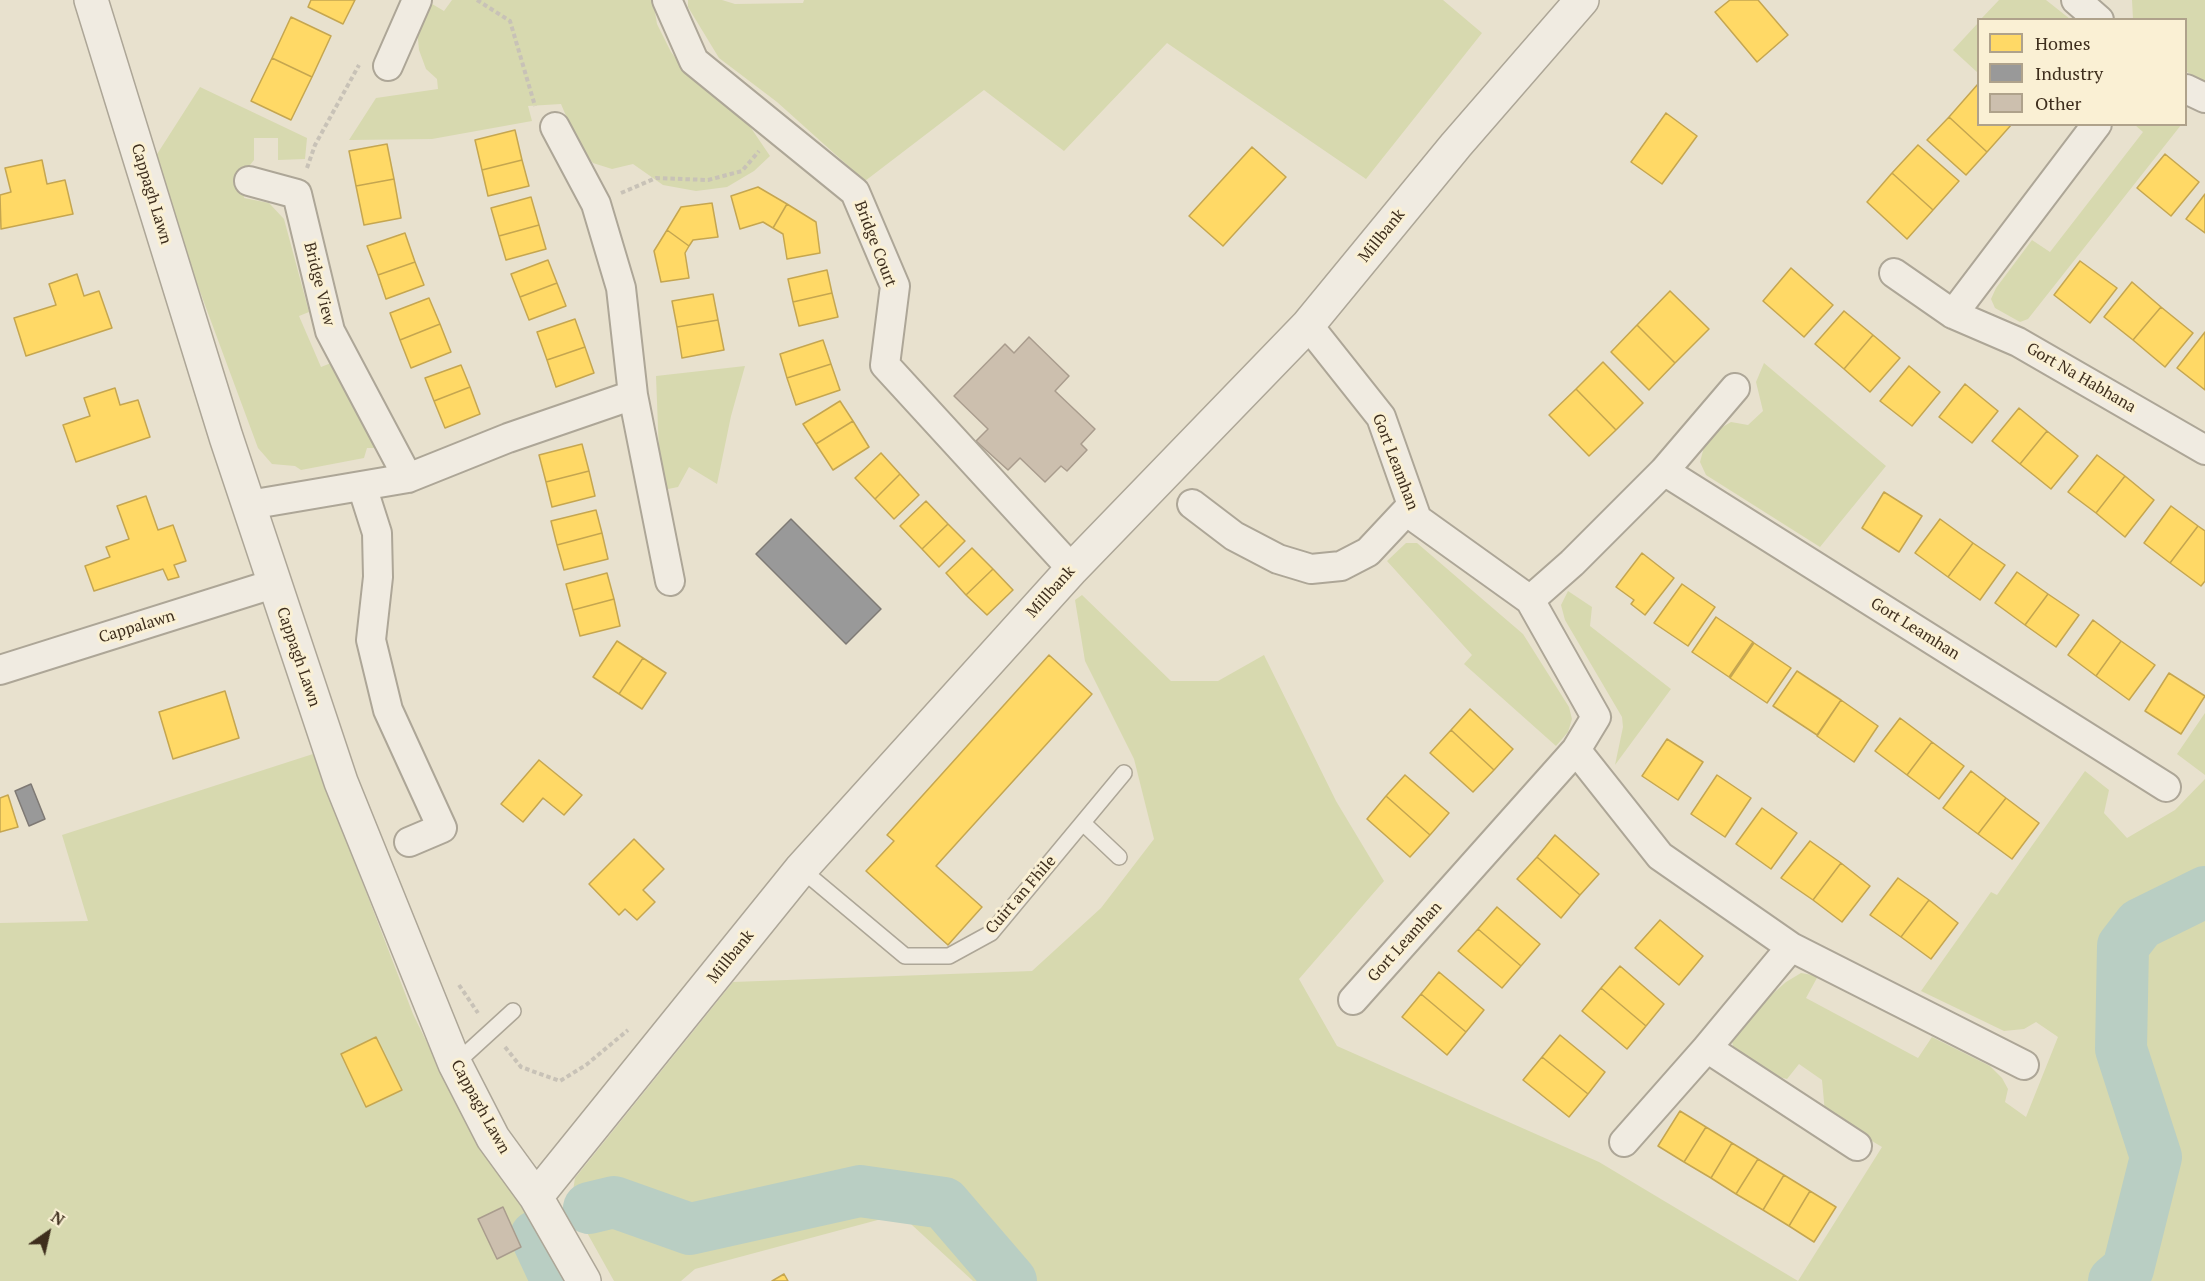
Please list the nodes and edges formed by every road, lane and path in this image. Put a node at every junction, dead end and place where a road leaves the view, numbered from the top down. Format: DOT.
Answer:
graph roads {
  1 [pos="91,0"];
  2 [pos="417,0"];
  3 [pos="477,0"];
  4 [pos="668,0"];
  5 [pos="1582,0"];
  6 [pos="360,62"];
  7 [pos="388,66"];
  8 [pos="2187,89"];
  9 [pos="2205,98"];
  10 [pos="2095,126"];
  11 [pos="555,127"];
  12 [pos="777,129"];
  13 [pos="249,181"];
  14 [pos="297,194"];
  15 [pos="596,204"];
  16 [pos="1894,273"];
  17 [pos="1953,314"];
  18 [pos="1308,325"];
  19 [pos="1735,388"];
  20 [pos="633,395"];
  21 [pos="2205,450"];
  22 [pos="1664,471"];
  23 [pos="408,478"];
  24 [pos="362,486"];
  25 [pos="1192,504"];
  26 [pos="249,505"];
  27 [pos="1412,505"];
  28 [pos="1072,569"];
  29 [pos="670,581"];
  30 [pos="273,584"];
  31 [pos="1530,600"];
  32 [pos="0,670"];
  33 [pos="1576,750"];
  34 [pos="1124,773"];
  35 [pos="2166,787"];
  36 [pos="1083,823"];
  37 [pos="409,842"];
  38 [pos="1119,857"];
  39 [pos="801,869"];
  40 [pos="1791,947"];
  41 [pos="1353,1000"];
  42 [pos="513,1011"];
  43 [pos="1707,1048"];
  44 [pos="455,1064"];
  45 [pos="2024,1065"];
  46 [pos="1624,1142"];
  47 [pos="1857,1146"];
  48 [pos="536,1197"];
  49 [pos="584,1281"];
  1 -- 26 [label="street, Cappagh Lawn"];
  2 -- 7 [label="street"];
  3 -- 11 [label="path"];
  4 -- 12 [label="street, Bridge Court"];
  5 -- 18 [label="street, Millbank"];
  6 -- 14 [label="path"];
  8 -- 9 [label="street"];
  10 -- 17 [label="street"];
  11 -- 15 [label="street"];
  12 -- 15 [label="path"];
  12 -- 28 [label="street, Bridge Court"];
  13 -- 14 [label="street"];
  14 -- 23 [label="street, Bridge View"];
  15 -- 20 [label="street"];
  16 -- 17 [label="street, Gort Na Habhana"];
  17 -- 21 [label="street, Gort Na Habhana"];
  18 -- 27 [label="street, Gort Leamhan"];
  18 -- 28 [label="street, Millbank"];
  19 -- 22 [label="street"];
  20 -- 23 [label="street"];
  20 -- 29 [label="street"];
  22 -- 31 [label="street"];
  22 -- 35 [label="street, Gort Leamhan"];
  23 -- 24 [label="street"];
  24 -- 26 [label="street"];
  24 -- 37 [label="street"];
  25 -- 27 [label="street"];
  26 -- 30 [label="street, Cappagh Lawn"];
  27 -- 31 [label="street, Gort Leamhan"];
  28 -- 39 [label="street, Millbank"];
  30 -- 32 [label="street, Cappalawn"];
  30 -- 44 [label="street, Cappagh Lawn"];
  31 -- 33 [label="street, Gort Leamhan"];
  33 -- 40 [label="street"];
  33 -- 41 [label="street, Gort Leamhan"];
  34 -- 36 [label="lane, Cuirt an Fhile"];
  36 -- 38 [label="lane"];
  36 -- 39 [label="lane, Cuirt an Fhile"];
  39 -- 48 [label="street, Millbank"];
  40 -- 43 [label="street"];
  40 -- 45 [label="street"];
  42 -- 44 [label="lane"];
  43 -- 46 [label="street"];
  43 -- 47 [label="street"];
  44 -- 48 [label="street, Cappagh Lawn"];
  48 -- 49 [label="street, Cappagh Lawn"];
}
